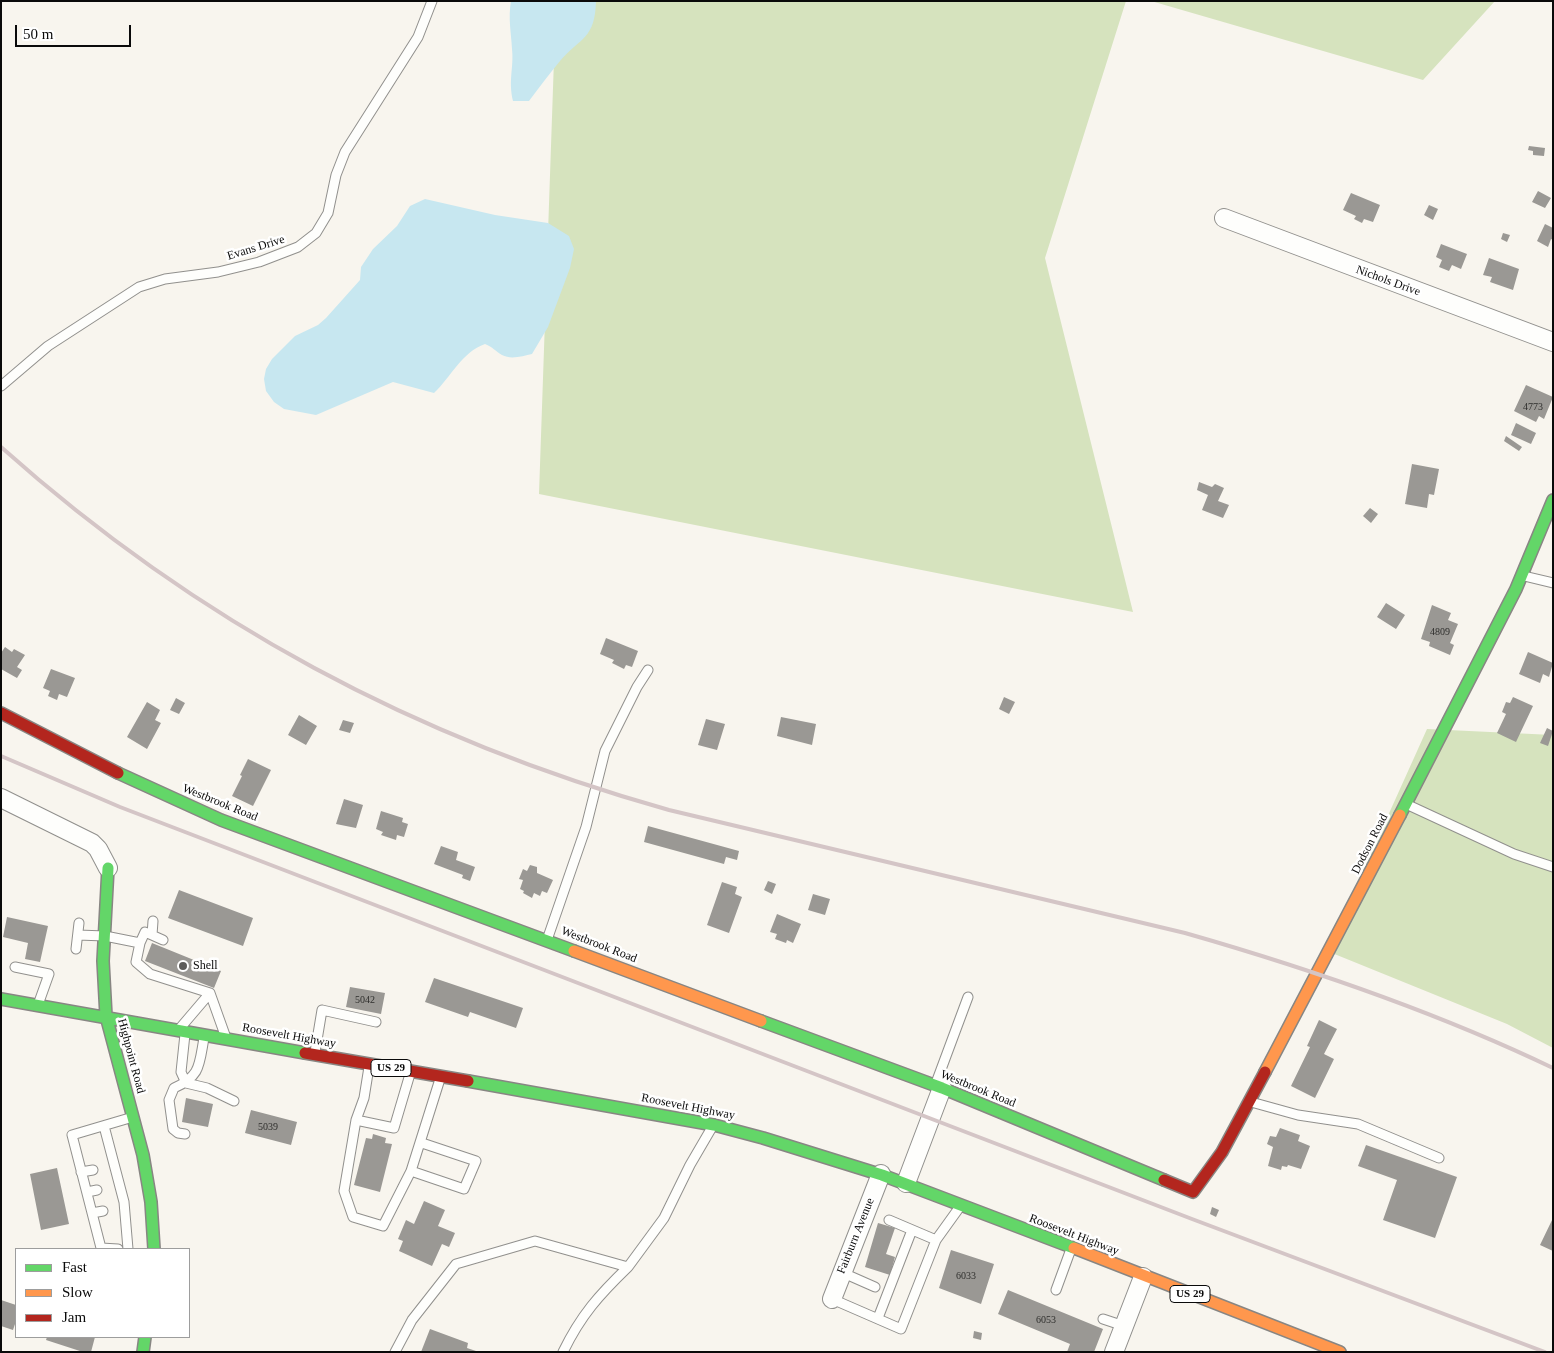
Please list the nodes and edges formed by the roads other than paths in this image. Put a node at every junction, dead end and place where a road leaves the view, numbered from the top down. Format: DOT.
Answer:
graph roads {
  1 [pos="432,1"];
  2 [pos="1224,218"];
  3 [pos="1553,342"];
  4 [pos="1,386"];
  5 [pos="1553,500"];
  6 [pos="1521,576"];
  7 [pos="1553,583"];
  8 [pos="648,670"];
  9 [pos="1,713"];
  10 [pos="1,798"];
  11 [pos="1406,804"];
  12 [pos="1553,867"];
  13 [pos="108,868"];
  14 [pos="153,921"];
  15 [pos="79,924"];
  16 [pos="78,935"];
  17 [pos="152,935"];
  18 [pos="105,936"];
  19 [pos="163,940"];
  20 [pos="547,940"];
  21 [pos="140,943"];
  22 [pos="76,949"];
  23 [pos="15,966"];
  24 [pos="210,993"];
  25 [pos="968,997"];
  26 [pos="1,999"];
  27 [pos="38,1006"];
  28 [pos="106,1018"];
  29 [pos="376,1022"];
  30 [pos="181,1032"];
  31 [pos="205,1036"];
  32 [pos="227,1040"];
  33 [pos="315,1054"];
  34 [pos="370,1064"];
  35 [pos="410,1071"];
  36 [pos="441,1076"];
  37 [pos="186,1083"];
  38 [pos="938,1087"];
  39 [pos="234,1101"];
  40 [pos="1248,1101"];
  41 [pos="132,1117"];
  42 [pos="356,1120"];
  43 [pos="714,1125"];
  44 [pos="104,1126"];
  45 [pos="184,1134"];
  46 [pos="422,1143"];
  47 [pos="1439,1158"];
  48 [pos="93,1170"];
  49 [pos="411,1171"];
  50 [pos="81,1172"];
  51 [pos="881,1174"];
  52 [pos="906,1183"];
  53 [pos="97,1190"];
  54 [pos="87,1192"];
  55 [pos="1193,1192"];
  56 [pos="960,1206"];
  57 [pos="102,1211"];
  58 [pos="92,1213"];
  59 [pos="889,1220"];
  60 [pos="912,1230"];
  61 [pos="936,1240"];
  62 [pos="101,1248"];
  63 [pos="128,1248"];
  64 [pos="154,1248"];
  65 [pos="1072,1249"];
  66 [pos="628,1266"];
  67 [pos="841,1272"];
  68 [pos="1143,1277"];
  69 [pos="875,1287"];
  70 [pos="1056,1290"];
  71 [pos="832,1299"];
  72 [pos="878,1318"];
  73 [pos="1103,1319"];
  74 [pos="1124,1326"];
  75 [pos="145,1338"];
  76 [pos="143,1352"];
  77 [pos="395,1352"];
  78 [pos="563,1352"];
  79 [pos="1114,1352"];
  80 [pos="1340,1352"];
  1 -- 4 [label="lane, Evans Drive"];
  2 -- 3 [label="street, Nichols Drive"];
  5 -- 6 [label="street, Dodson Road"];
  6 -- 7 [label="lane"];
  6 -- 11 [label="street, Dodson Road"];
  8 -- 20 [label="lane"];
  9 -- 20 [label="street, Westbrook Road"];
  10 -- 13 [label="street"];
  11 -- 12 [label="lane"];
  11 -- 40 [label="street, Dodson Road"];
  13 -- 18 [label="street, Highpoint Road"];
  14 -- 17 [label="lane"];
  15 -- 16 [label="lane"];
  16 -- 18 [label="lane"];
  16 -- 22 [label="lane"];
  17 -- 19 [label="lane"];
  17 -- 21 [label="lane"];
  18 -- 21 [label="lane"];
  18 -- 28 [label="street, Highpoint Road"];
  20 -- 38 [label="street, Westbrook Road"];
  21 -- 24 [label="lane"];
  23 -- 27 [label="lane"];
  24 -- 30 [label="lane"];
  24 -- 32 [label="lane"];
  25 -- 38 [label="lane"];
  26 -- 27 [label="street, Roosevelt Highway / US 29"];
  27 -- 28 [label="street, Roosevelt Highway / US 29"];
  28 -- 30 [label="street, Roosevelt Highway / US 29"];
  28 -- 41 [label="street, Highpoint Road"];
  29 -- 33 [label="lane"];
  30 -- 31 [label="street, Roosevelt Highway / US 29"];
  30 -- 37 [label="lane"];
  31 -- 32 [label="street, Roosevelt Highway / US 29"];
  31 -- 37 [label="lane"];
  32 -- 33 [label="street, Roosevelt Highway / US 29"];
  33 -- 34 [label="street, Roosevelt Highway / US 29"];
  34 -- 35 [label="street, Roosevelt Highway / US 29"];
  34 -- 42 [label="lane"];
  35 -- 36 [label="street, Roosevelt Highway / US 29"];
  35 -- 42 [label="lane"];
  36 -- 43 [label="street, Roosevelt Highway / US 29"];
  36 -- 46 [label="lane"];
  37 -- 39 [label="lane"];
  37 -- 45 [label="lane"];
  38 -- 52 [label="street"];
  38 -- 55 [label="street, Westbrook Road"];
  40 -- 47 [label="lane"];
  40 -- 55 [label="street, Dodson Road"];
  41 -- 44 [label="lane"];
  41 -- 64 [label="street, Highpoint Road"];
  42 -- 49 [label="lane"];
  43 -- 51 [label="street, Roosevelt Highway / US 29"];
  43 -- 66 [label="lane"];
  44 -- 50 [label="lane"];
  44 -- 63 [label="lane"];
  46 -- 49 [label="lane"];
  46 -- 49 [label="lane"];
  48 -- 50 [label="lane"];
  50 -- 54 [label="lane"];
  51 -- 52 [label="street, Roosevelt Highway / US 29"];
  51 -- 67 [label="street, Fairburn Avenue"];
  52 -- 56 [label="street, Roosevelt Highway / US 29"];
  53 -- 54 [label="lane"];
  54 -- 58 [label="lane"];
  56 -- 61 [label="lane"];
  56 -- 65 [label="street, Roosevelt Highway / US 29"];
  57 -- 58 [label="lane"];
  58 -- 62 [label="lane"];
  59 -- 60 [label="lane"];
  60 -- 61 [label="lane"];
  60 -- 72 [label="lane"];
  61 -- 72 [label="lane"];
  65 -- 68 [label="street, Roosevelt Highway / US 29"];
  65 -- 70 [label="lane"];
  66 -- 77 [label="lane"];
  66 -- 78 [label="lane"];
  67 -- 69 [label="lane"];
  67 -- 71 [label="street, Fairburn Avenue"];
  68 -- 74 [label="street"];
  68 -- 80 [label="street, Roosevelt Highway / US 29"];
  71 -- 72 [label="lane"];
  73 -- 74 [label="lane"];
  74 -- 79 [label="street"];
  75 -- 76 [label="street"];
}
